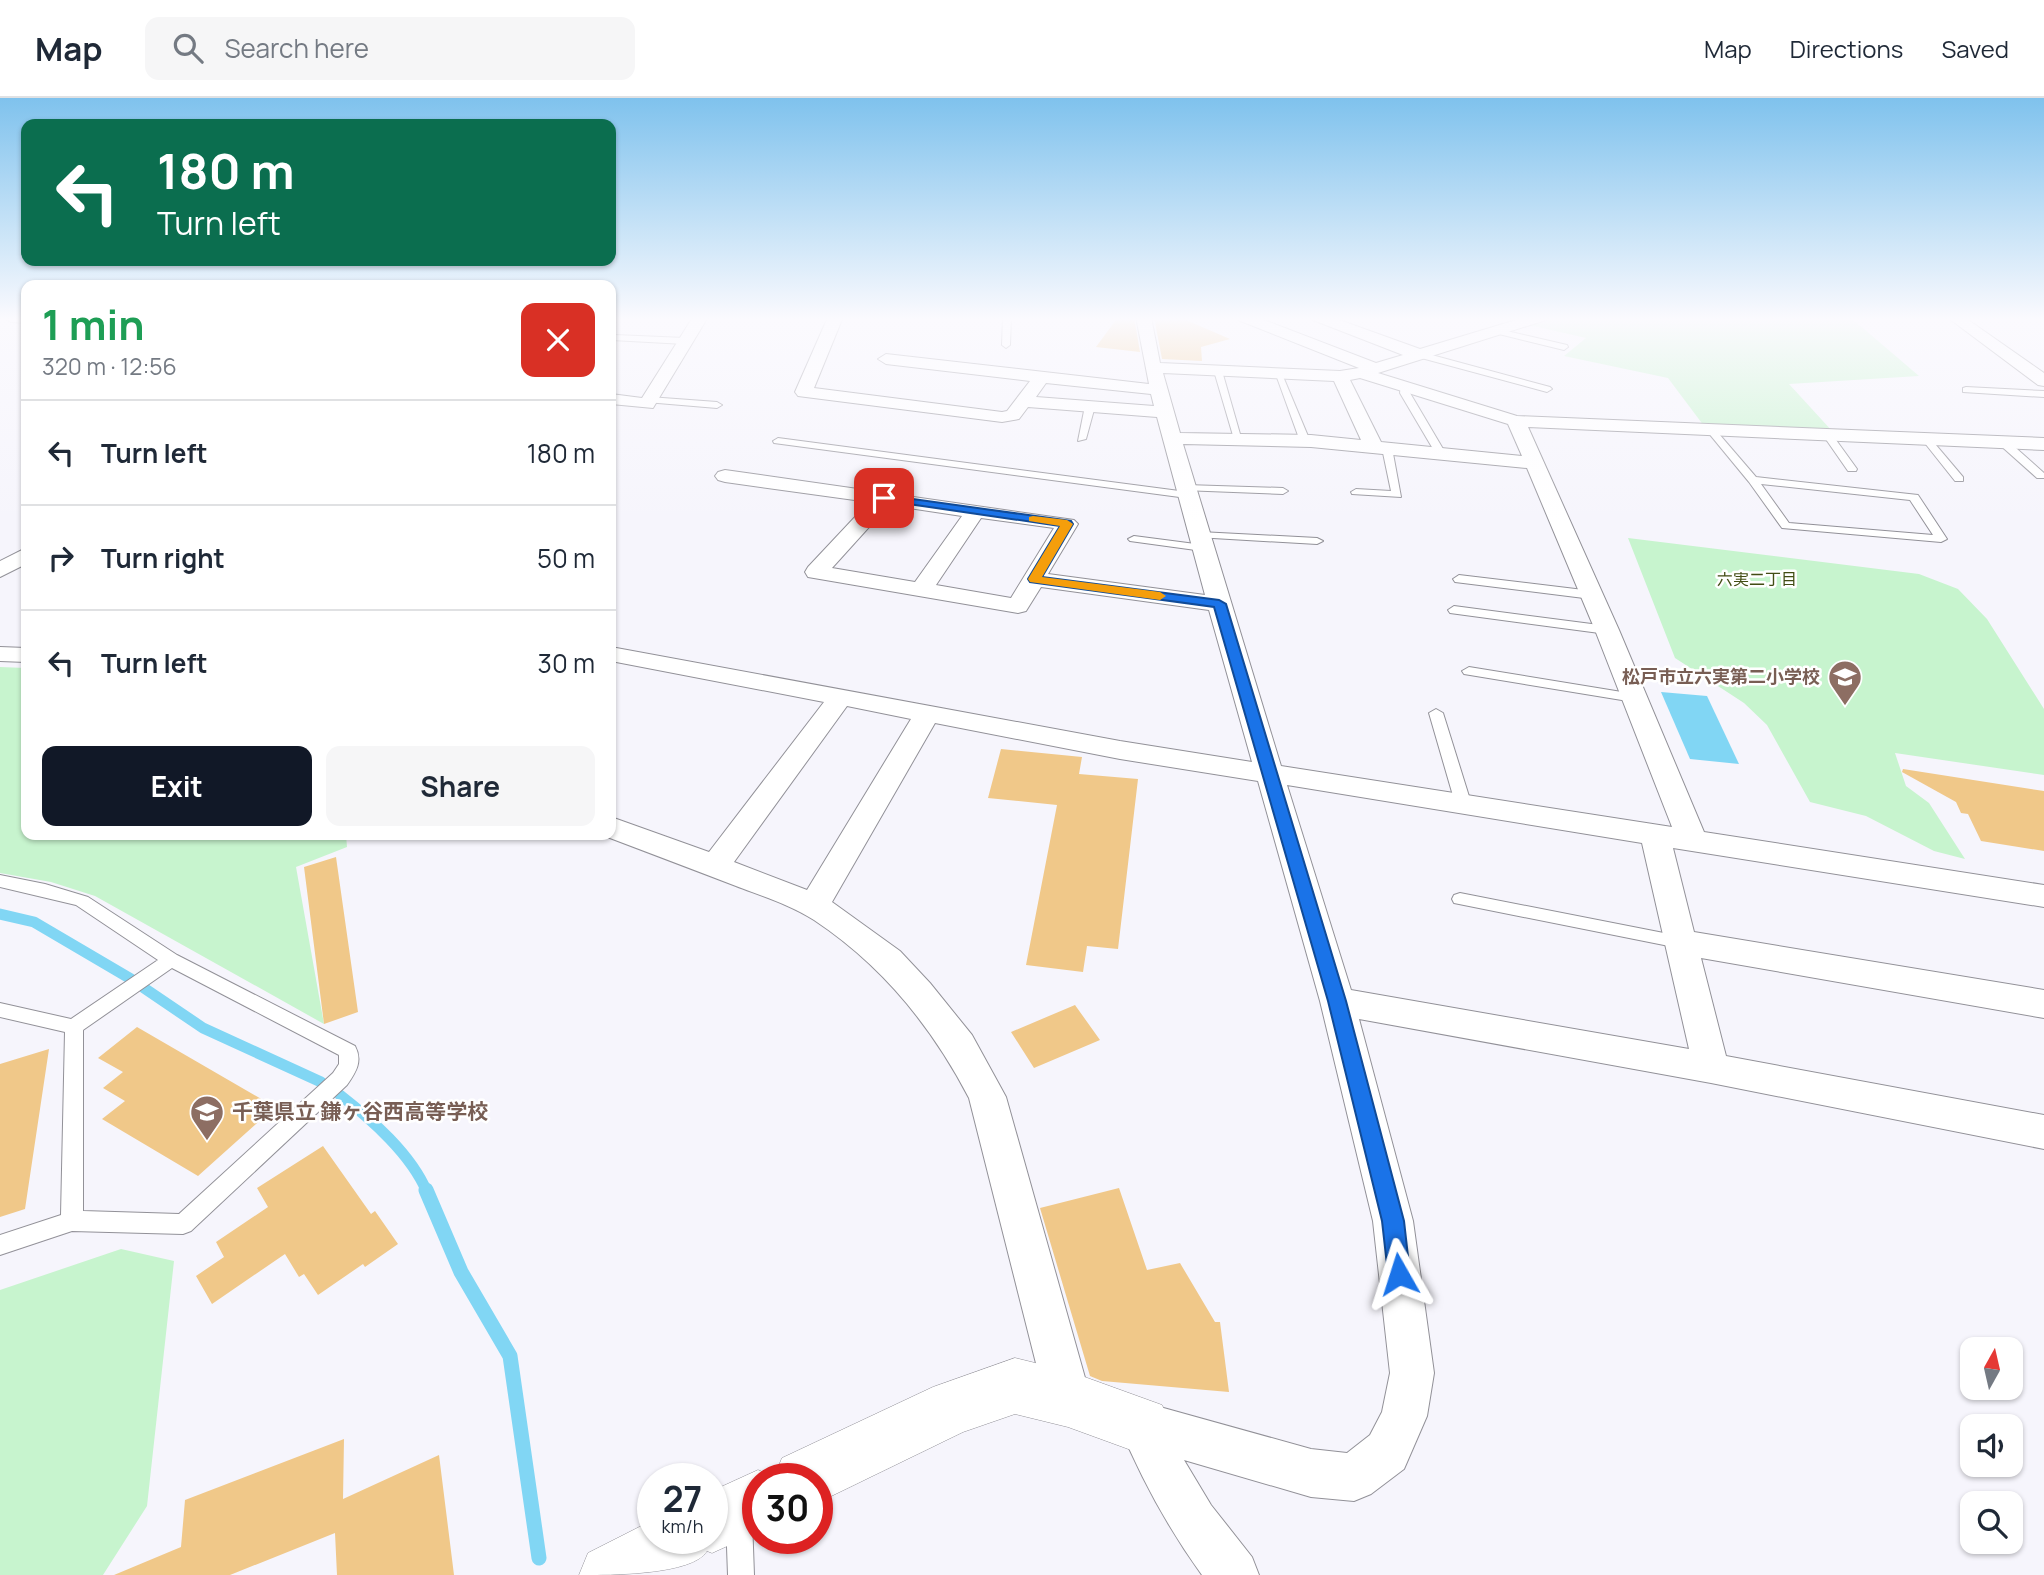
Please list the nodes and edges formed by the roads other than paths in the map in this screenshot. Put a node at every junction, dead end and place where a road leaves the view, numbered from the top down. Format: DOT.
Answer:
graph roads {
  1 [pos="658,386"];
  2 [pos="807,386"];
  3 [pos="915,386"];
  4 [pos="1035,386"];
  5 [pos="1085,386"];
  6 [pos="1158,386"];
  7 [pos="1191,386"];
  8 [pos="1223,386"];
  9 [pos="1283,386"];
  10 [pos="1346,386"];
  11 [pos="1404,386"];
  12 [pos="1536,386"];
  13 [pos="1547,389"];
  14 [pos="1966,390"];
  15 [pos="2044,394"];
  16 [pos="616,400"];
  17 [pos="649,400"];
  18 [pos="1024,401"];
  19 [pos="1162,402"];
  20 [pos="899,403"];
  21 [pos="718,405"];
  22 [pos="1090,406"];
  23 [pos="1516,421"];
  24 [pos="1710,429"];
  25 [pos="1828,435"];
  26 [pos="1081,439"];
  27 [pos="1239,439"];
  28 [pos="1927,440"];
  29 [pos="1305,441"];
  30 [pos="778,442"];
  31 [pos="2004,443"];
  32 [pos="2044,444"];
  33 [pos="1381,448"];
  34 [pos="1441,454"];
  35 [pos="1536,463"];
  36 [pos="1852,469"];
  37 [pos="725,476"];
  38 [pos="2040,476"];
  39 [pos="1959,479"];
  40 [pos="1753,480"];
  41 [pos="1187,491"];
  42 [pos="1283,491"];
  43 [pos="1356,492"];
  44 [pos="884,498"];
  45 [pos="976,511"];
  46 [pos="1133,539"];
  47 [pos="1317,541"];
  48 [pos="0,542"];
  49 [pos="1202,542"];
  50 [pos="21,546"];
  51 [pos="21,558"];
  52 [pos="0,570"];
  53 [pos="1034,579"];
  54 [pos="1459,579"];
  55 [pos="921,590"];
  56 [pos="1592,595"];
  57 [pos="1219,604"];
  58 [pos="1454,610"];
  59 [pos="1607,630"];
  60 [pos="0,654"];
  61 [pos="21,655"];
  62 [pos="616,655"];
  63 [pos="1469,671"];
  64 [pos="839,698"];
  65 [pos="1634,698"];
  66 [pos="1436,713"];
  67 [pos="927,714"];
  68 [pos="1269,775"];
  69 [pos="1464,806"];
  70 [pos="616,829"];
  71 [pos="1655,836"];
  72 [pos="1693,842"];
  73 [pos="715,866"];
  74 [pos="0,881"];
  75 [pos="2044,896"];
  76 [pos="1460,899"];
  77 [pos="814,906"];
  78 [pos="1679,942"];
  79 [pos="171,960"];
  80 [pos="1337,1001"];
  81 [pos="2044,1004"];
  82 [pos="0,1010"];
  83 [pos="74,1027"];
  84 [pos="1711,1068"];
  85 [pos="2044,1132"];
  86 [pos="72,1221"];
  87 [pos="0,1245"];
  88 [pos="1068,1399"];
  89 [pos="1142,1426"];
  90 [pos="833,1465"];
  91 [pos="736,1511"];
  92 [pos="651,1554"];
  93 [pos="610,1575"];
  94 [pos="741,1575"];
  95 [pos="1234,1575"];
  1 -- 17 [label="street"];
  2 -- 20 [label="street"];
  3 -- 20 [label="street"];
  4 -- 18 [label="street"];
  5 -- 19 [label="street"];
  6 -- 19 [label="street"];
  7 -- 19 [label="street"];
  8 -- 27 [label="lane"];
  9 -- 29 [label="lane"];
  10 -- 33 [label="street"];
  11 -- 23 [label="street"];
  11 -- 34 [label="lane"];
  12 -- 13 [label="lane"];
  14 -- 15 [label="lane"];
  16 -- 17 [label="street"];
  17 -- 21 [label="lane"];
  18 -- 20 [label="street"];
  18 -- 22 [label="street"];
  19 -- 22 [label="street"];
  19 -- 27 [label="street"];
  19 -- 41 [label="street"];
  22 -- 26 [label="lane"];
  23 -- 24 [label="street"];
  23 -- 35 [label="street"];
  24 -- 25 [label="street"];
  24 -- 40 [label="lane"];
  25 -- 28 [label="street"];
  25 -- 36 [label="lane"];
  27 -- 29 [label="street"];
  28 -- 31 [label="street"];
  28 -- 39 [label="lane"];
  29 -- 33 [label="street"];
  30 -- 41 [label="lane"];
  31 -- 32 [label="street"];
  31 -- 38 [label="lane"];
  33 -- 34 [label="street"];
  33 -- 43 [label="lane"];
  34 -- 35 [label="street"];
  35 -- 56 [label="street"];
  37 -- 44 [label="street"];
  40 -- 40 [label="lane"];
  41 -- 42 [label="lane"];
  41 -- 49 [label="street"];
  44 -- 45 [label="street"];
  44 -- 55 [label="street"];
  45 -- 53 [label="street"];
  45 -- 55 [label="street"];
  46 -- 49 [label="lane"];
  47 -- 49 [label="lane"];
  48 -- 50 [label="street"];
  49 -- 57 [label="street"];
  51 -- 52 [label="street"];
  53 -- 55 [label="street"];
  53 -- 57 [label="street"];
  54 -- 56 [label="lane"];
  56 -- 59 [label="street"];
  57 -- 68 [label="street"];
  58 -- 59 [label="lane"];
  59 -- 65 [label="street"];
  60 -- 61 [label="street"];
  62 -- 64 [label="street"];
  63 -- 65 [label="lane"];
  64 -- 67 [label="street"];
  64 -- 73 [label="street"];
  65 -- 72 [label="street"];
  66 -- 69 [label="lane"];
  67 -- 68 [label="street"];
  67 -- 77 [label="street"];
  68 -- 69 [label="street"];
  68 -- 80 [label="street"];
  69 -- 71 [label="street"];
  70 -- 73 [label="street"];
  71 -- 72 [label="street"];
  71 -- 78 [label="street"];
  72 -- 75 [label="street"];
  73 -- 77 [label="street"];
  74 -- 79 [label="lane"];
  76 -- 78 [label="lane"];
  77 -- 88 [label="street"];
  78 -- 81 [label="street"];
  78 -- 84 [label="street"];
  79 -- 83 [label="lane"];
  79 -- 86 [label="lane"];
  80 -- 84 [label="street"];
  80 -- 89 [label="street"];
  82 -- 83 [label="lane"];
  83 -- 86 [label="lane"];
  84 -- 85 [label="street"];
  86 -- 87 [label="lane"];
  88 -- 89 [label="street"];
  88 -- 90 [label="street"];
  89 -- 95 [label="street"];
  91 -- 94 [label="lane"];
  92 -- 93 [label="street"];
}
